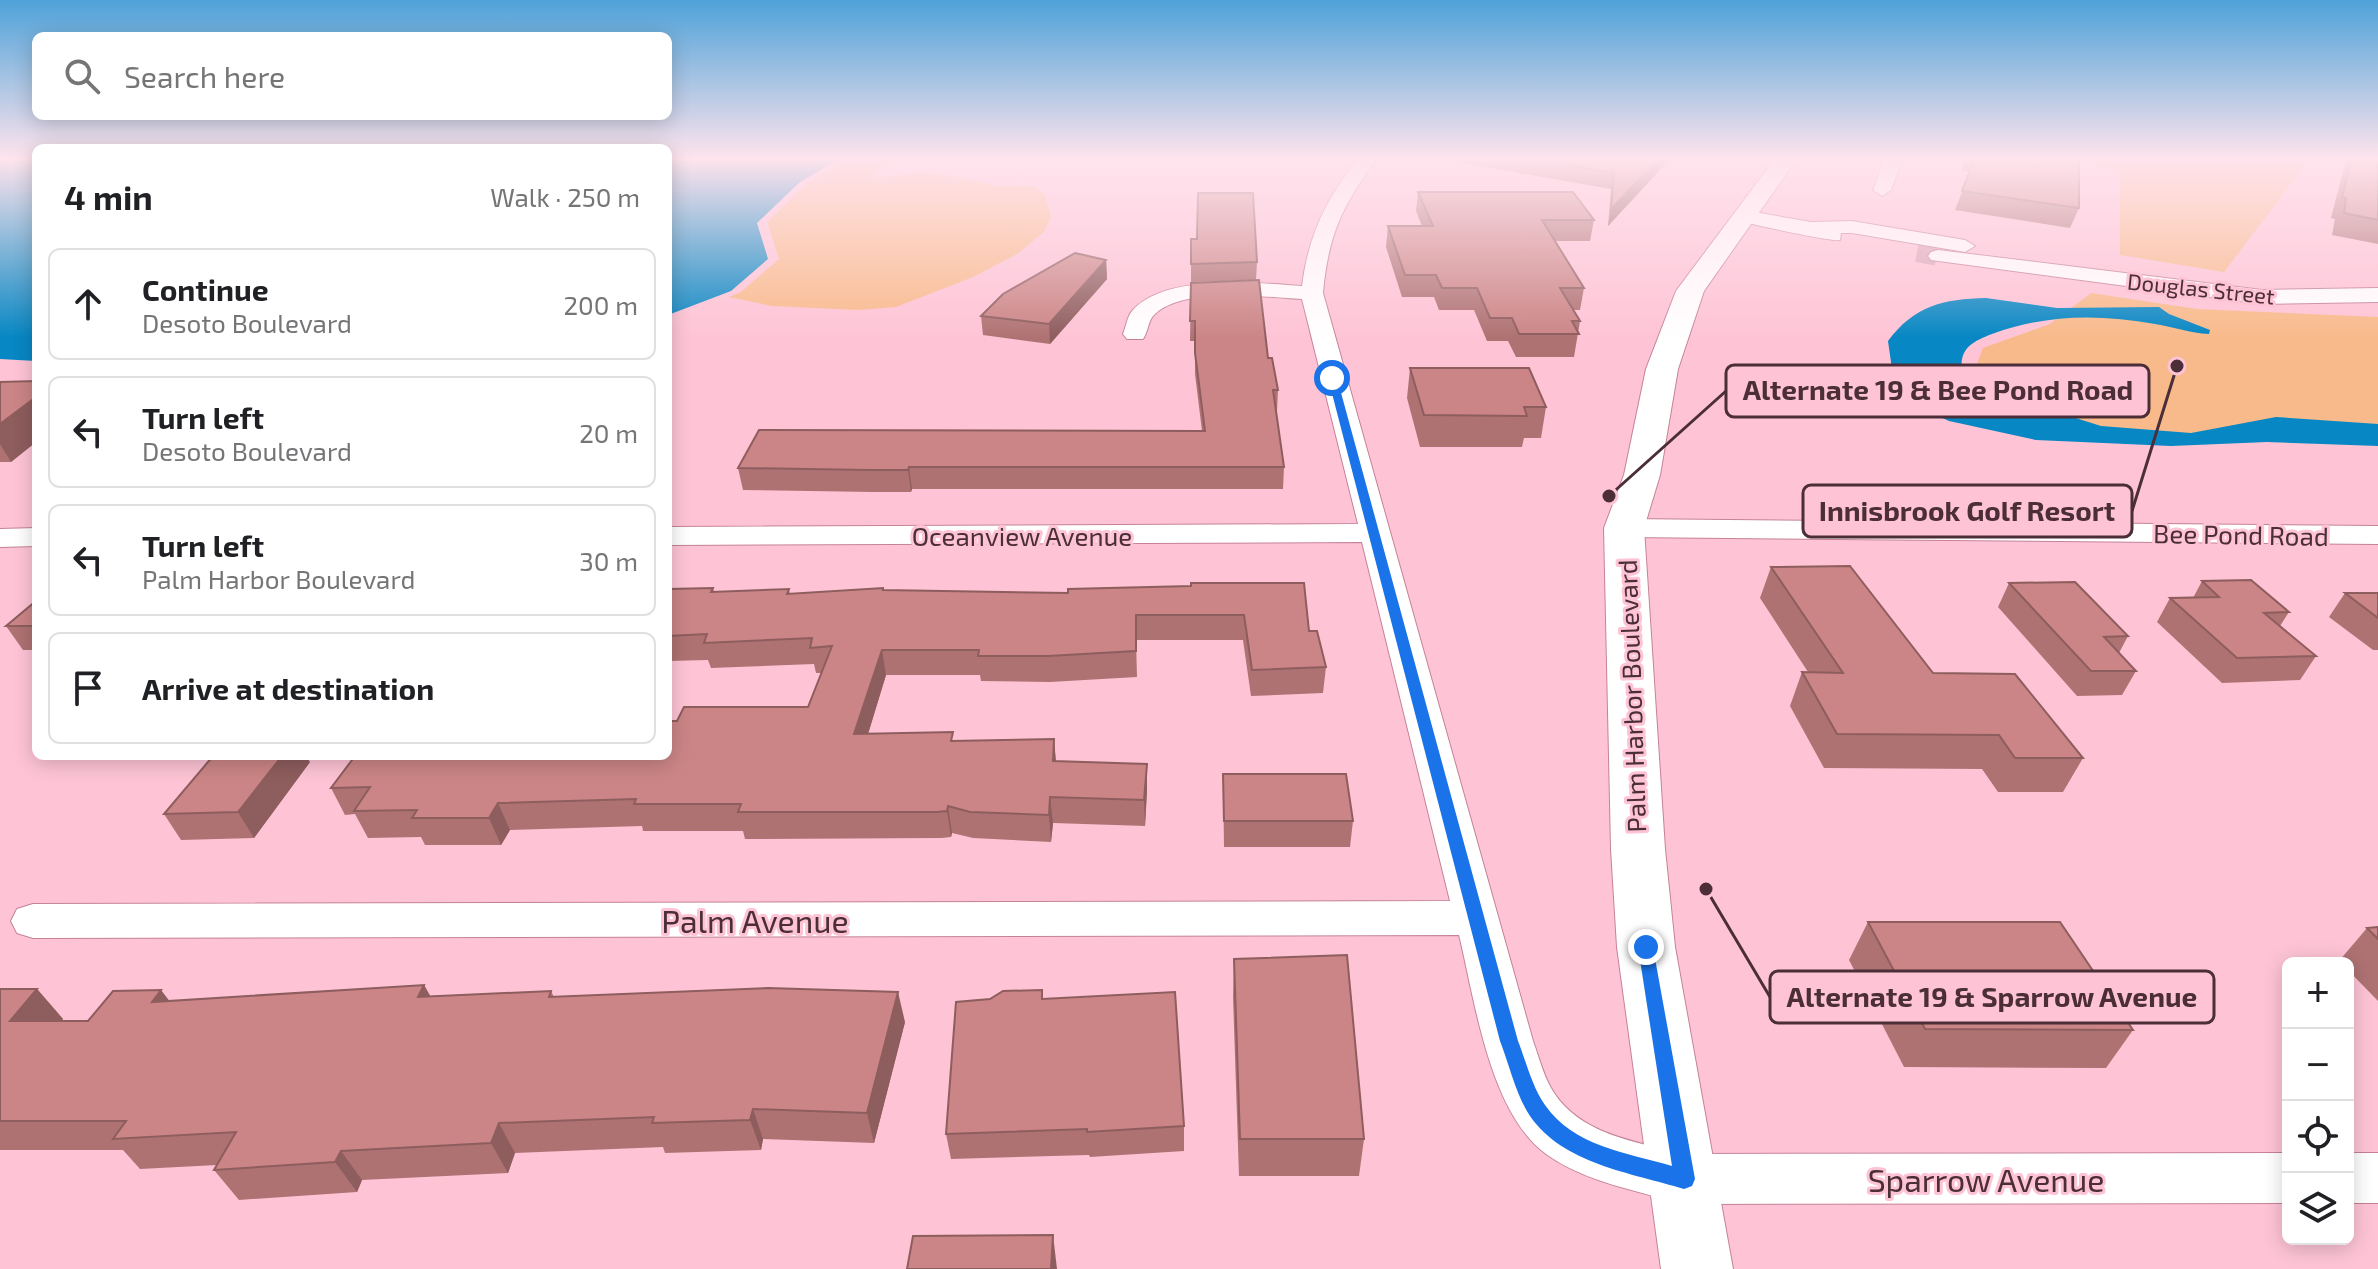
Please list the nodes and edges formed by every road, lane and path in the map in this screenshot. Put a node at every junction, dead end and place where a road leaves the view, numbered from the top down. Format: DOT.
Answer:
graph roads {
  1 [pos="1327,219"];
  2 [pos="1741,219"];
  3 [pos="1761,219"];
  4 [pos="1811,228"];
  5 [pos="1841,239"];
  6 [pos="1862,251"];
  7 [pos="2025,269"];
  8 [pos="1312,293"];
  9 [pos="2378,295"];
  10 [pos="1135,334"];
  11 [pos="1624,528"];
  12 [pos="1376,533"];
  13 [pos="2378,535"];
  14 [pos="672,536"];
  15 [pos="32,537"];
  16 [pos="0,538"];
  17 [pos="1477,918"];
  18 [pos="33,921"];
  19 [pos="2282,1178"];
  20 [pos="2354,1178"];
  21 [pos="2378,1178"];
  22 [pos="1684,1179"];
  23 [pos="1697,1269"];
  1 -- 8 [label="street"];
  2 -- 11 [label="main road, Palm Harbor Boulevard"];
  3 -- 4 [label="street, Douglas Street"];
  4 -- 5 [label="street, Douglas Street"];
  4 -- 7 [label="street, Douglas Street"];
  5 -- 6 [label="street"];
  5 -- 7 [label="street, Douglas Street"];
  7 -- 9 [label="street, Douglas Street"];
  8 -- 10 [label="street"];
  8 -- 12 [label="street, Sparrow Avenue"];
  11 -- 13 [label="street, Bee Pond Road"];
  11 -- 22 [label="main road, Palm Harbor Boulevard"];
  12 -- 14 [label="street, Oceanview Avenue"];
  12 -- 17 [label="street, Sparrow Avenue"];
  15 -- 16 [label="street"];
  17 -- 18 [label="street, Palm Avenue"];
  17 -- 22 [label="street, Sparrow Avenue"];
  19 -- 22 [label="street, Sparrow Avenue"];
  20 -- 21 [label="street"];
  22 -- 23 [label="main road, Palm Harbor Boulevard"];
}
